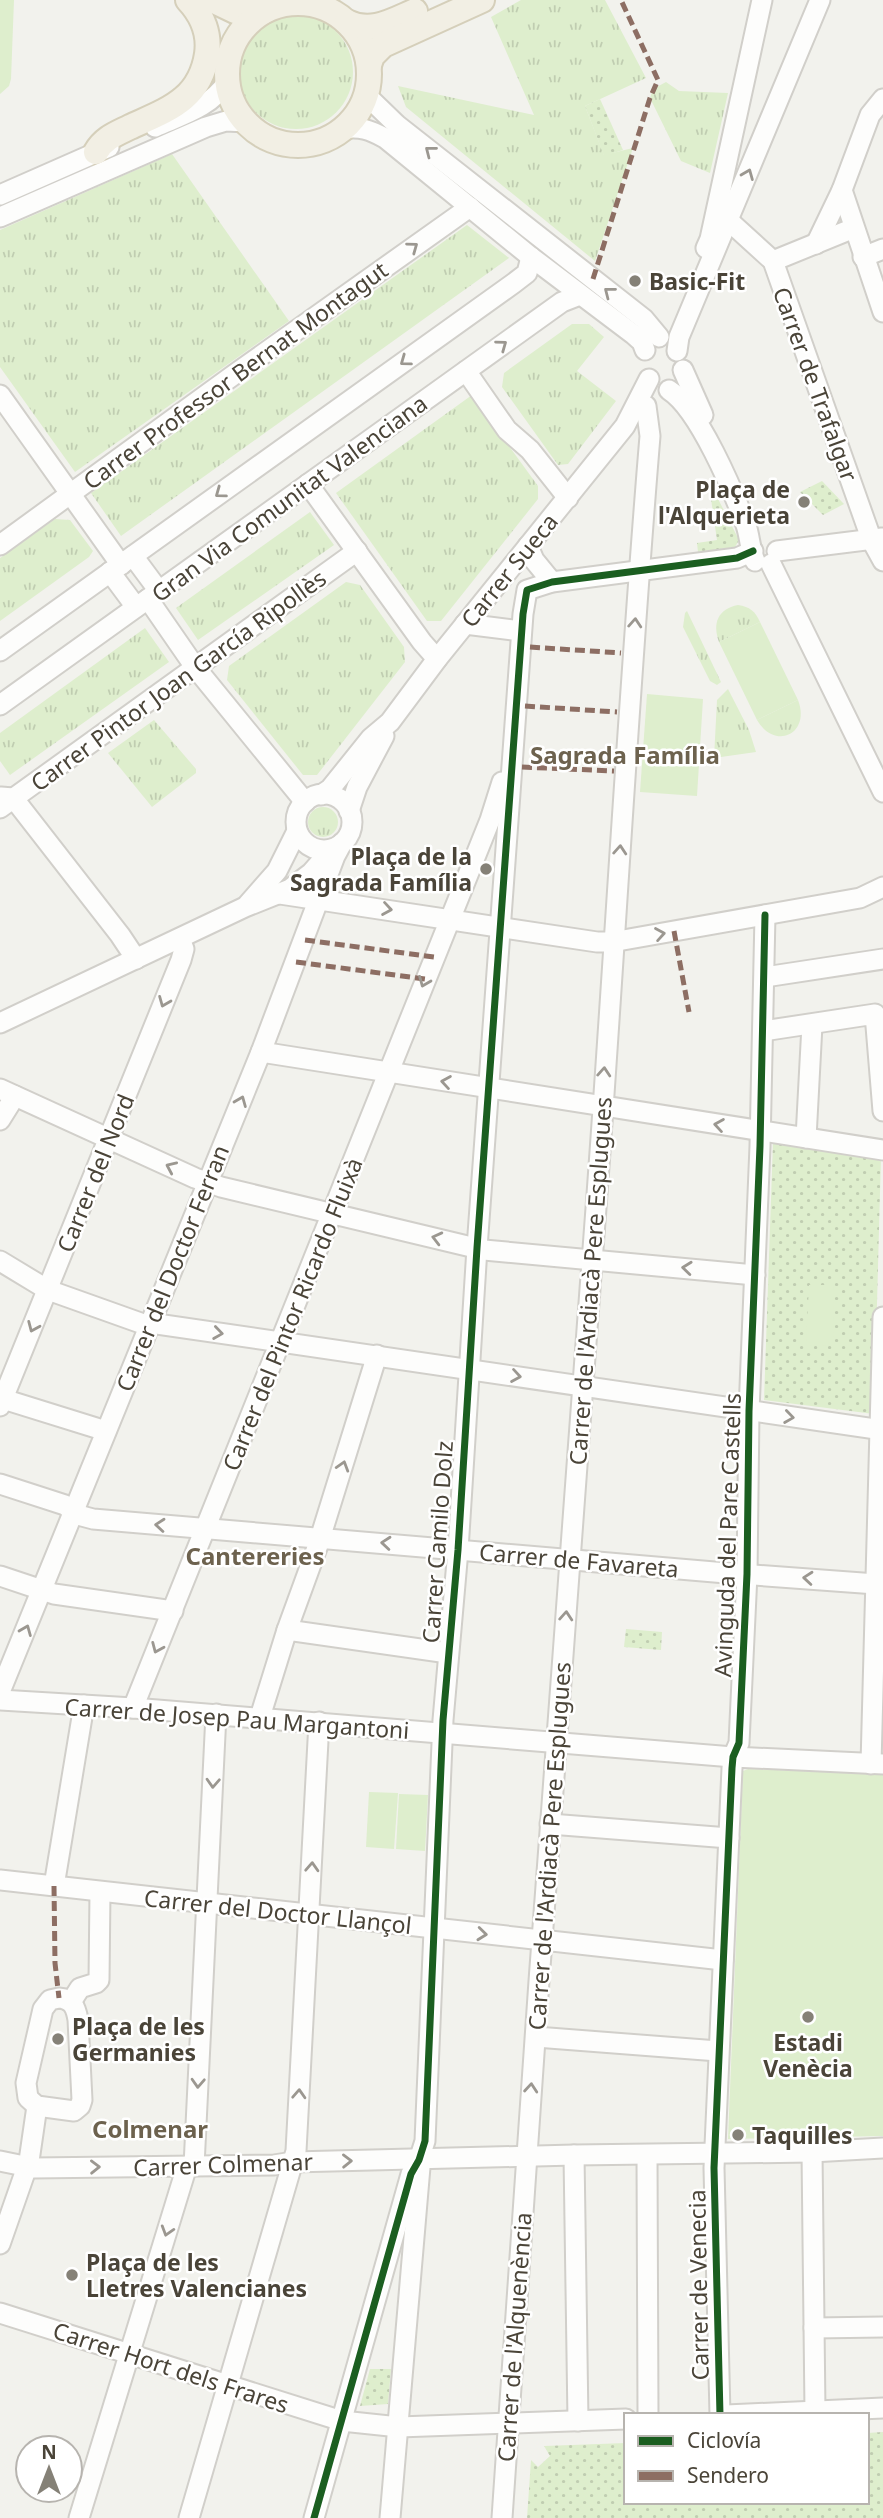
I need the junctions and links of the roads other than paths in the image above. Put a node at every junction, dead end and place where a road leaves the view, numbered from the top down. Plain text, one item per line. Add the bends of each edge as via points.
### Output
1 (188, 0) edge
2 (200, 0) edge
3 (212, 0) edge
4 (415, 0) edge
5 (440, 0) edge
6 (482, 0) edge
7 (762, 0) edge
8 (820, 0) edge
9 (310, 2) edge
10 (264, 11) junction
11 (398, 19) junction
12 (347, 22) junction
13 (229, 56) junction
14 (369, 65) junction
15 (227, 82) junction
16 (366, 95) junction
17 (883, 99) edge
18 (876, 118) edge
19 (246, 122) junction
20 (343, 129) junction
21 (96, 152) junction
22 (842, 190) junction
23 (0, 195) edge
24 (470, 207) junction
25 (0, 217) edge
26 (729, 221) junction
27 (854, 228) junction
28 (816, 244) junction
29 (883, 249) edge
30 (531, 257) junction
31 (863, 257) junction
32 (773, 261) junction
33 (580, 295) junction
34 (883, 312) edge
35 (666, 349) junction
36 (466, 371) junction
37 (660, 387) junction
38 (0, 396) edge
39 (646, 406) junction
40 (629, 420) junction
41 (308, 484) junction
42 (71, 494) junction
43 (568, 498) junction
44 (877, 539) edge
45 (0, 545) edge
46 (528, 545) junction
47 (357, 551) junction
48 (764, 551) junction
49 (883, 561) edge
50 (121, 564) junction
51 (639, 571) junction
52 (552, 582) junction
53 (147, 599) junction
54 (465, 624) junction
55 (521, 631) junction
56 (0, 651) edge
57 (437, 659) junction
58 (195, 667) junction
59 (0, 705) edge
60 (390, 722) junction
61 (512, 753) junction
62 (883, 792) edge
63 (313, 799) junction
64 (4, 801) edge
65 (349, 811) junction
66 (297, 831) junction
67 (337, 846) junction
68 (883, 887) edge
69 (280, 894) junction
70 (320, 899) junction
71 (245, 907) junction
72 (765, 915) junction
73 (449, 919) junction
74 (501, 927) junction
75 (180, 939) junction
76 (612, 942) junction
77 (135, 959) junction
78 (883, 959) edge
79 (765, 977) junction
80 (0, 1023) edge
81 (812, 1025) junction
82 (763, 1031) junction
83 (261, 1052) junction
84 (388, 1073) junction
85 (489, 1089) junction
86 (7, 1092) edge
87 (602, 1106) junction
88 (883, 1111) edge
89 (0, 1120) edge
90 (760, 1131) junction
91 (806, 1138) junction
92 (109, 1139) junction
93 (883, 1150) edge
94 (207, 1183) junction
95 (331, 1214) junction
96 (477, 1248) junction
97 (592, 1258) junction
98 (0, 1261) edge
99 (755, 1275) junction
100 (48, 1290) junction
101 (883, 1317) edge
102 (150, 1325) junction
103 (279, 1341) junction
104 (377, 1355) junction
105 (469, 1369) junction
106 (582, 1386) junction
107 (1, 1401) edge
108 (749, 1411) junction
109 (882, 1430) edge
110 (106, 1431) junction
111 (0, 1485) edge
112 (74, 1512) junction
113 (206, 1529) junction
114 (321, 1537) junction
115 (458, 1550) junction
116 (569, 1560) junction
117 (747, 1574) junction
118 (0, 1576) edge
119 (876, 1584) junction
120 (42, 1591) junction
121 (173, 1611) junction
122 (287, 1630) junction
123 (448, 1653) junction
124 (5, 1667) edge
125 (0, 1692) edge
126 (0, 1700) edge
127 (84, 1705) junction
128 (133, 1707) junction
129 (216, 1714) junction
130 (260, 1717) junction
131 (319, 1722) junction
132 (442, 1734) junction
133 (557, 1741) junction
134 (733, 1757) junction
135 (877, 1764) edge
136 (550, 1824) junction
137 (729, 1838) junction
138 (0, 1880) edge
139 (54, 1886) junction
140 (100, 1892) junction
141 (207, 1902) junction
142 (309, 1913) junction
143 (435, 1929) junction
144 (542, 1941) junction
145 (723, 1961) junction
146 (71, 2002) junction
147 (536, 2037) junction
148 (719, 2050) junction
149 (37, 2106) junction
150 (883, 2148) edge
151 (812, 2152) junction
152 (715, 2154) junction
153 (574, 2155) junction
154 (647, 2155) junction
155 (526, 2156) junction
156 (419, 2160) junction
157 (0, 2161) edge
158 (293, 2161) junction
159 (190, 2166) junction
160 (27, 2167) junction
161 (0, 2244) edge
162 (381, 2279) junction
163 (412, 2284) junction
164 (0, 2313) edge
165 (883, 2327) edge
166 (814, 2328) junction
167 (129, 2354) junction
168 (227, 2387) junction
169 (883, 2408) edge
170 (815, 2411) junction
171 (648, 2413) edge
172 (720, 2413) edge
173 (770, 2413) edge
174 (624, 2419) edge
175 (342, 2421) junction
176 (578, 2421) junction
177 (508, 2424) junction
178 (399, 2427) junction
179 (79, 2518) edge
180 (189, 2518) edge
181 (314, 2518) edge
182 (390, 2518) edge
183 (502, 2518) edge

1 - 21 main road via 207,36 206,59 196,84 177,105 107,138
2 - 13 main road via 219,22
3 - 10 main road via 235,11
4 - 11 street
5 - 11 main road
6 - 14 main road via 383,44
7 - 35 street via 710,239
26 -> 8 street
9 - 10 main road
9 - 12 main road
10 - 13 main road via 239,34
11 - 12 main road via 366,28
12 - 14 main road
13 - 15 main road
14 - 16 main road
15 - 19 main road via 233,103
15 - 21 street via 209,102
16 - 20 main road
35 -> 16 street via 644,319 397,125
17 - 18 street
18 - 22 street
19 - 20 main road via 262,136 282,144 325,140
19 - 25 street via 206,127
20 - 24 street via 368,129 385,138
21 - 23 street
22 - 27 street
22 - 28 street
24 - 30 street
42 -> 24 street, Carrer Professor Bernat Montagut
26 - 32 street, Carrer de Trafalgar
26 - 35 street via 679,337
27 - 28 street
27 - 31 street
28 - 32 street
29 - 31 street
30 - 33 street
30 -> 50 street, Gran Via Comunitat Valenciana via 527,273 514,283
31 - 34 street
32 - 44 street, Carrer de Trafalgar
33 - 35 street via 633,334
36 -> 33 street, Gran Via Comunitat Valenciana via 562,302
35 - 37 street via 644,365
35 - 37 street via 681,384 678,388
35 - 48 street via 746,505
36 - 41 street, Gran Via Comunitat Valenciana
36 - 43 street via 506,430 530,450
37 - 39 street, Carrer Sueca
37 - 40 street, Carrer Sueca
37 - 48 street via 684,403
38 - 42 street
39 - 40 street, Carrer Sueca
39 - 51 street, Carrer de l'Ardiacà Pere Esplugues via 650,436
40 - 43 street, Carrer Sueca
41 - 47 street
41 - 53 street, Gran Via Comunitat Valenciana
42 - 45 street, Carrer Professor Bernat Montagut
42 - 50 street
43 - 46 street, Carrer Sueca
44 - 48 street
44 - 49 street, Carrer de Trafalgar
46 - 52 street
46 - 54 street, Carrer Sueca
47 - 57 street
47 - 58 street, Carrer Pintor Joan García Ripollès
48 - 51 street
48 - 62 street
50 - 53 street
50 - 53 street
50 - 56 street, Gran Via Comunitat Valenciana
51 - 52 street
76 -> 51 street, Carrer de l'Ardiacà Pere Esplugues
52 - 55 street via 527,590
53 - 58 street
53 - 59 street, Gran Via Comunitat Valenciana
54 - 55 street
54 - 57 street, Carrer Sueca
55 - 61 street
57 - 60 street, Carrer Sueca
58 - 63 street
58 - 64 street, Carrer Pintor Joan García Ripollès
60 - 63 street, Carrer Sueca via 330,789
60 - 65 street, Carrer Sueca
61 - 73 street
61 - 74 street
63 - 65 street via 338,798
63 - 66 street via 297,815
64 - 77 street via 120,935
65 - 67 street via 351,829
66 - 67 street via 315,849
66 - 71 street via 277,872
67 - 69 street via 300,883
67 - 70 street, Carrer del Doctor Ferran
68 - 72 street via 860,898
69 - 70 street
69 - 71 street
70 -> 73 street
70 - 83 street, Carrer del Doctor Ferran
71 - 75 street
76 -> 72 street
72 - 79 street, Avinguda del Pare Castells
73 - 74 street
73 -> 84 street, Carrer del Pintor Ricardo Fluixà
74 - 76 street
74 - 85 street, Carrer Camilo Dolz
75 - 77 street
75 -> 92 street, Carrer del Nord via 184,953
87 -> 76 street, Carrer de l'Ardiacà Pere Esplugues
77 - 80 street
78 - 79 street
79 - 82 street, Avinguda del Pare Castells
81 - 82 street
81 - 88 street via 875,1014
81 - 91 street
82 - 90 street, Avinguda del Pare Castells
83 - 84 street
94 -> 83 street, Carrer del Doctor Ferran
85 -> 84 street
84 - 95 street, Carrer del Pintor Ricardo Fluixà
85 - 87 street
85 - 96 street, Carrer Camilo Dolz
86 - 89 street
86 - 92 street
90 -> 87 street
87 - 97 street, Carrer de l'Ardiacà Pere Esplugues
90 - 91 street
90 - 99 street, Avinguda del Pare Castells
91 - 93 street
94 -> 92 street
92 - 100 street, Carrer del Nord
94 - 95 street
94 - 102 street, Carrer del Doctor Ferran
96 -> 95 street
95 - 103 street, Carrer del Pintor Ricardo Fluixà
96 - 97 street
96 - 105 street, Carrer Camilo Dolz
99 -> 97 street
97 - 106 street, Carrer de l'Ardiacà Pere Esplugues
98 - 100 street
99 - 108 street, Avinguda del Pare Castells
100 - 102 street
100 -> 107 street, Carrer del Nord
101 - 109 street
102 -> 103 street
102 - 110 street, Carrer del Doctor Ferran
103 - 104 street
103 - 113 street, Carrer del Pintor Ricardo Fluixà
104 - 105 street
114 -> 104 street
105 -> 106 street
105 - 115 street, Carrer Camilo Dolz
106 - 108 street
106 - 116 street, Carrer de l'Ardiacà Pere Esplugues
107 - 110 street
108 -> 109 street
108 - 117 street, Avinguda del Pare Castells
109 - 119 street
110 - 112 street, Carrer del Doctor Ferran
111 - 112 street, Carrer de Favareta
113 -> 112 street, Carrer de Favareta via 93,1519
112 - 120 street, Carrer del Doctor Ferran
113 - 114 street, Carrer de Favareta
113 - 121 street, Carrer del Pintor Ricardo Fluixà
115 -> 114 street, Carrer de Favareta
114 - 122 street
115 - 116 street, Carrer de Favareta
115 - 123 street, Carrer Camilo Dolz
116 - 117 street, Carrer de Favareta
133 -> 116 street, Carrer de l'Ardiacà Pere Esplugues
119 -> 117 street, Carrer de Favareta
117 - 134 street, Avinguda del Pare Castells via 739,1743
118 - 120 street
119 - 135 street
120 - 121 street
124 -> 120 street, Carrer del Doctor Ferran
121 -> 128 street, Carrer del Pintor Ricardo Fluixà
122 - 123 street
122 - 130 street
123 - 132 street, Carrer Camilo Dolz
124 - 125 street, Carrer del Doctor Ferran
126 - 127 street, Carrer de Josep Pau Margantoni
127 - 128 street, Carrer de Josep Pau Margantoni
127 - 139 street
128 - 129 street, Carrer de Josep Pau Margantoni
129 - 130 street, Carrer de Josep Pau Margantoni
129 -> 141 street
130 - 131 street, Carrer de Josep Pau Margantoni
131 - 132 street, Carrer de Josep Pau Margantoni
142 -> 131 street
132 - 133 street, Carrer de Josep Pau Margantoni
132 - 143 street, Carrer Camilo Dolz
133 - 134 street, Carrer de Josep Pau Margantoni
133 - 136 street, Carrer de l'Ardiacà Pere Esplugues
134 - 135 street, Carrer de Josep Pau Margantoni
134 - 137 street, Avinguda del Pare Castells
136 - 137 street
136 - 144 street, Carrer de l'Ardiacà Pere Esplugues
137 - 145 street, Avinguda del Pare Castells
138 - 139 street, Carrer del Doctor Llançol
139 - 140 street, Carrer del Doctor Llançol
140 - 141 street, Carrer del Doctor Llançol
140 - 146 street via 99,1980 80,1987
141 - 142 street, Carrer del Doctor Llançol
141 -> 159 street
142 - 143 street, Carrer del Doctor Llançol
158 -> 142 street
143 -> 144 street, Carrer del Doctor Llançol
143 - 156 street, Carrer Camilo Dolz via 425,2141
144 - 145 street, Carrer del Doctor Llançol
144 - 147 street, Carrer de l'Ardiacà Pere Esplugues
145 - 148 street, Avinguda del Pare Castells
146 - 149 street via 50,2000 40,2017 26,2084 28,2098
146 - 149 street via 78,2020 82,2103 69,2111
147 - 148 street
155 -> 147 street, Carrer de l'Ardiacà Pere Esplugues
148 - 152 street, Avinguda del Pare Castells
149 - 160 street
150 - 151 street, Carrer Colmenar
151 - 152 street, Carrer Colmenar
151 - 166 street
152 - 154 street, Carrer Colmenar
152 - 172 street, Carrer de Venecia
153 - 154 street, Carrer Colmenar
153 - 155 street, Carrer Colmenar
153 - 176 street
154 - 171 street
155 - 156 street, Carrer Colmenar
155 - 177 street, Carrer de l'Alquenència
158 -> 156 street, Carrer Colmenar
156 - 162 street
156 - 163 street via 422,2174
157 - 160 street, Carrer Colmenar
158 - 159 street, Carrer Colmenar
158 - 168 street
160 -> 159 street, Carrer Colmenar
159 -> 167 street
160 - 161 street
162 - 163 street via 400,2276
162 - 175 street
163 - 178 street
164 - 167 street, Carrer Hort dels Frares
165 - 166 street
166 - 170 street
167 - 168 street, Carrer Hort dels Frares
167 - 179 street
168 - 175 street, Carrer Hort dels Frares
168 - 180 street
169 - 170 street
170 - 173 street
174 - 176 street, Carrer Hort dels Frares
175 - 178 street, Carrer Hort dels Frares
175 - 181 street
176 - 177 street, Carrer Hort dels Frares
177 - 178 street, Carrer Hort dels Frares
177 - 183 street, Carrer de l'Alquenència
178 - 182 street

